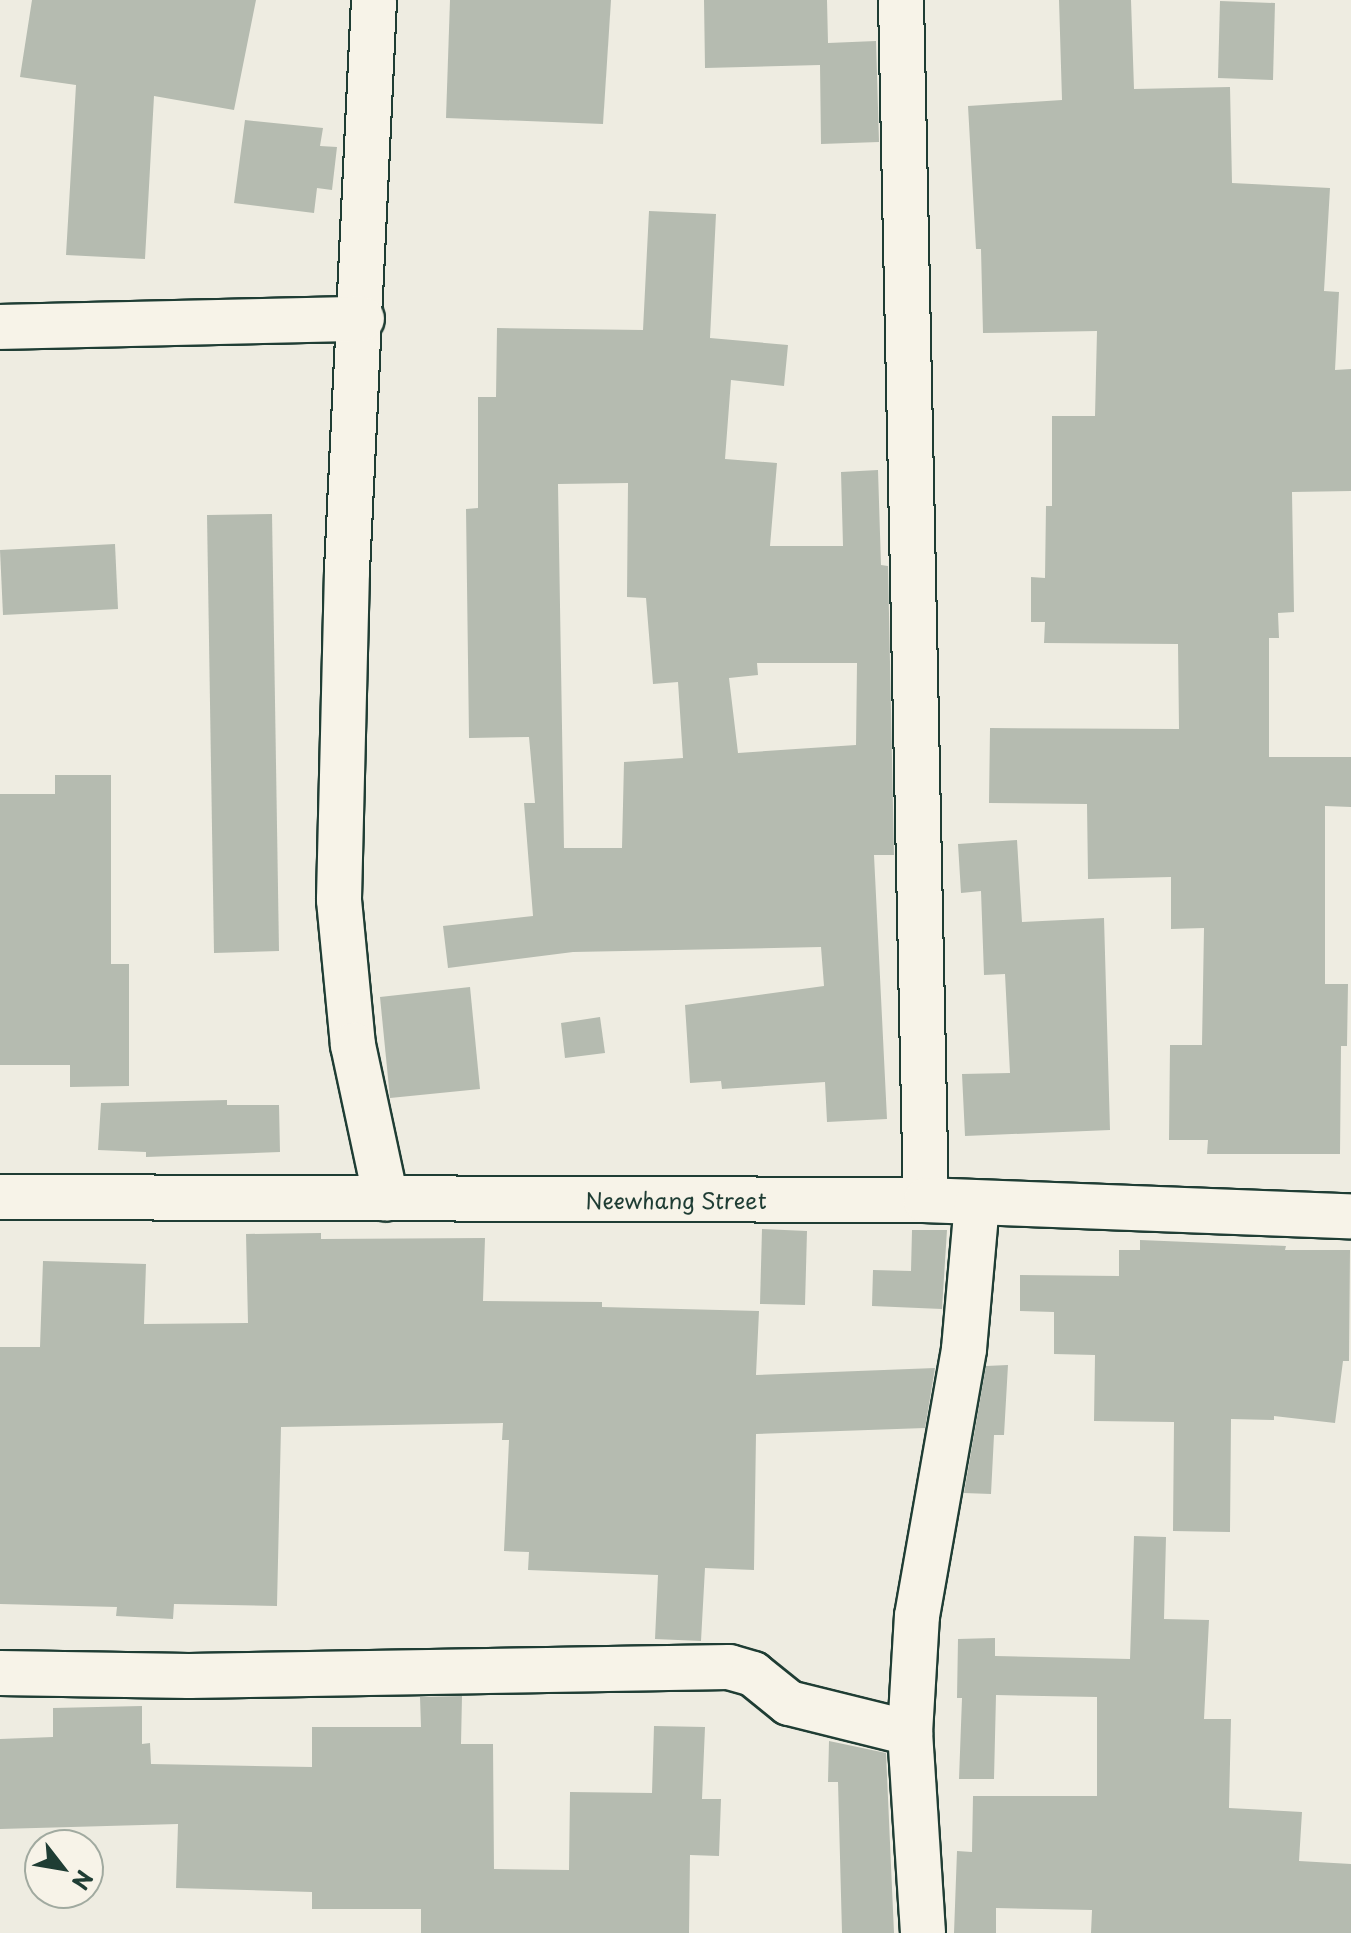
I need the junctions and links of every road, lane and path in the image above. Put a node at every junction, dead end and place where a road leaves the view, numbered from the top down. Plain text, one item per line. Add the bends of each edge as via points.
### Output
1 (374, 0) edge
2 (901, 0) edge
3 (362, 319) junction
4 (0, 327) edge
5 (0, 1197) edge
6 (386, 1199) junction
7 (926, 1200) junction
8 (977, 1204) junction
9 (1351, 1216) edge
10 (0, 1673) edge
11 (910, 1733) junction
12 (923, 1933) edge

1 - 3 street
2 - 7 street
3 - 4 street
3 - 6 street via 347,571 339,900 353,1045
5 - 6 street, Neewhang Street
6 - 7 street, Neewhang Street
7 - 8 street, Neewhang Street
8 - 9 street, Neewhang Street
8 - 11 street via 964,1349 917,1616
10 - 11 street via 189,1676 729,1667 753,1674 789,1703
11 - 12 street

